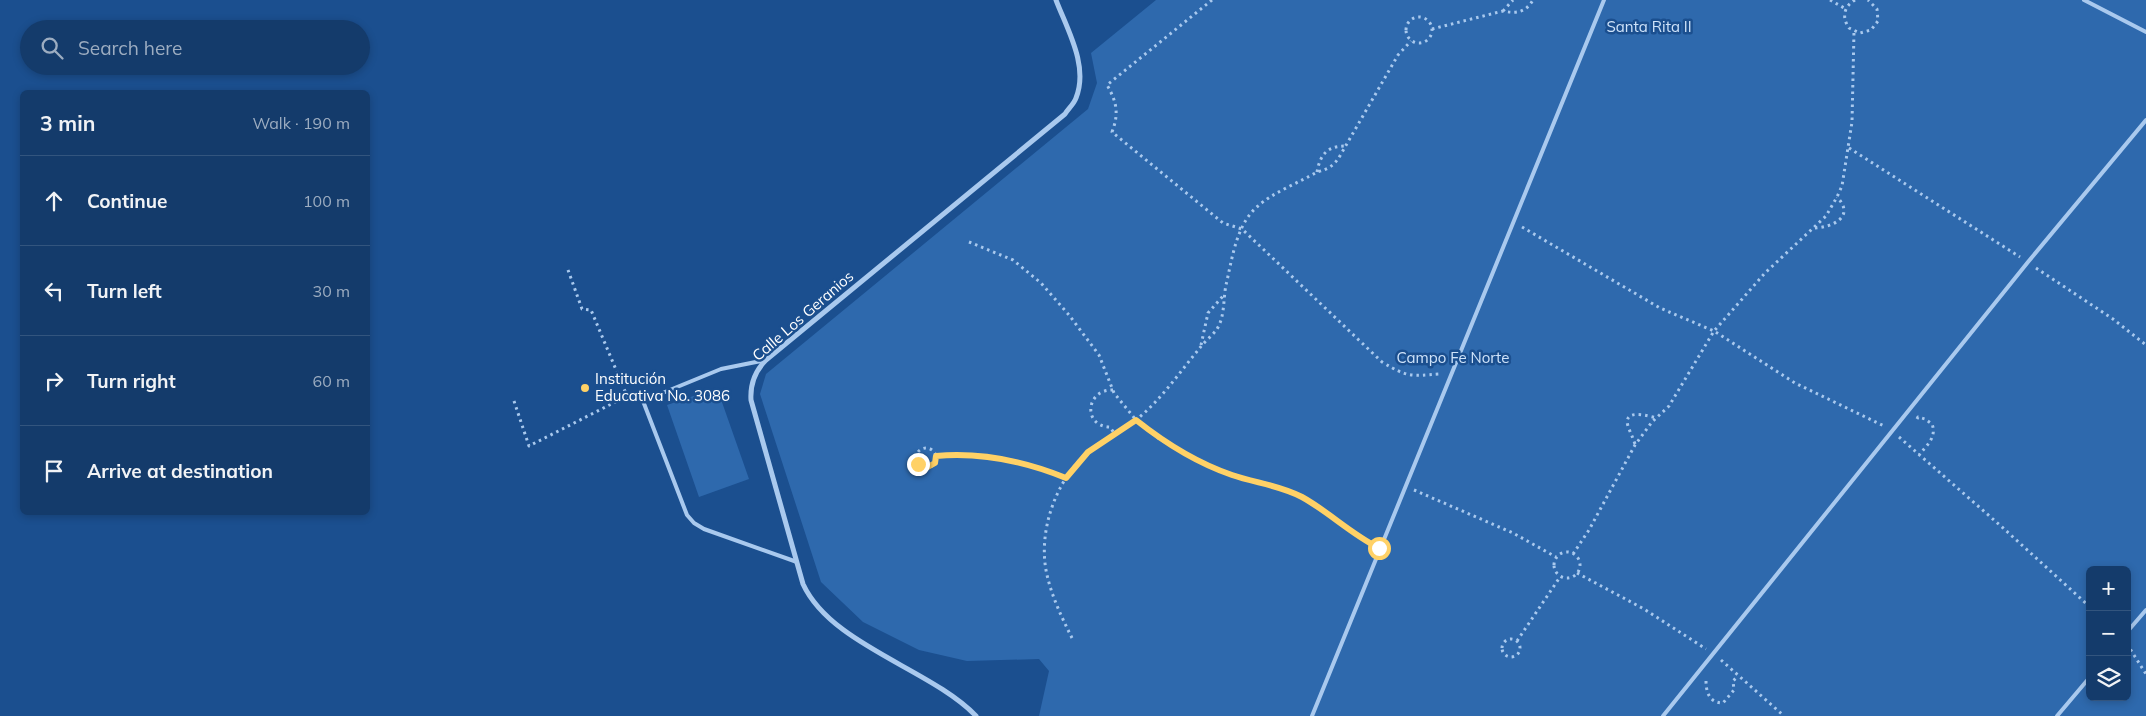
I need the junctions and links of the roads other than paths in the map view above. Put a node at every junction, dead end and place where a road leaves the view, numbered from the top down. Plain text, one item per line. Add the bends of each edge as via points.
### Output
1 (1056, 0) edge
2 (1604, 0) edge
3 (2084, 0) edge
4 (2146, 32) edge
5 (2146, 120) edge
6 (766, 360) junction
7 (797, 562) junction
8 (2146, 610) edge
9 (2131, 627) edge
10 (2086, 682) edge
11 (976, 716) edge
12 (1312, 716) edge
13 (1663, 716) edge
14 (2057, 716) edge

1 - 6 street, Calle Los Geranios via 1079,65 1078,92 1065,114
2 - 12 lane
3 - 4 lane
5 - 13 lane
6 - 7 street, Calle Los Geranios via 753,378 751,400
6 - 7 lane via 721,368 643,400 694,523
7 - 11 street, Calle Los Geranios via 806,591 818,608 862,642 953,696
8 - 9 lane
10 - 14 lane

